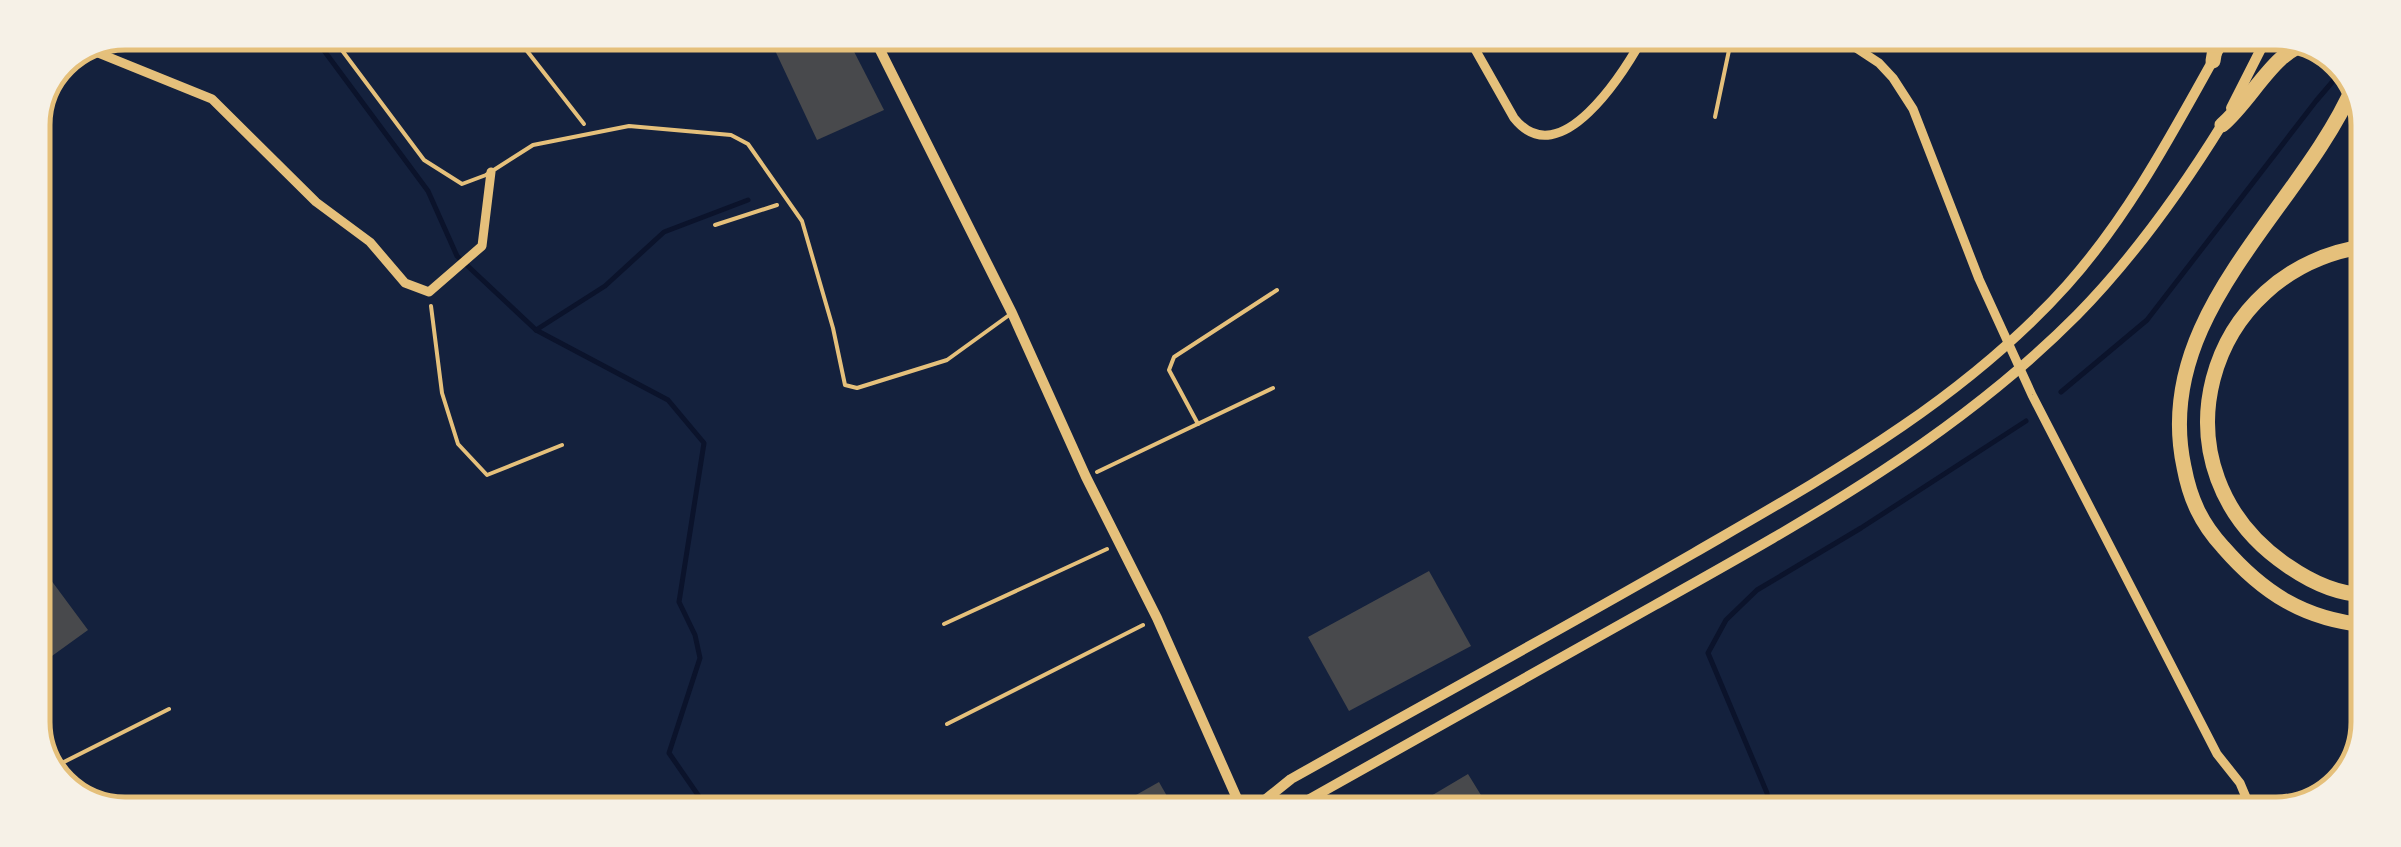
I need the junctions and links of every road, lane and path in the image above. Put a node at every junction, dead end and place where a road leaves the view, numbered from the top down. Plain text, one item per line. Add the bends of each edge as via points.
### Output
1 (342, 50) edge
2 (526, 50) edge
3 (880, 50) edge
4 (1475, 50) edge
5 (1635, 50) edge
6 (1729, 50) edge
7 (1859, 50) edge
8 (2215, 50) edge
9 (2219, 50) edge
10 (2260, 50) edge
11 (2289, 51) edge
12 (101, 54) edge
13 (2213, 61) junction
14 (2346, 98) edge
15 (1716, 117) dead end
16 (2222, 125) junction
17 (592, 133) junction
18 (490, 172) junction
19 (787, 202) junction
20 (715, 224) dead end
21 (2351, 248) edge
22 (1277, 290) dead end
23 (428, 292) junction
24 (1012, 313) junction
25 (2009, 342) junction
26 (2021, 367) junction
27 (1273, 388) dead end
28 (1198, 424) junction
29 (562, 445) dead end
30 (1086, 477) junction
31 (1120, 543) junction
32 (2351, 592) edge
33 (1156, 618) junction
34 (2351, 622) edge
35 (944, 624) dead end
36 (170, 709) dead end
37 (947, 724) dead end
38 (62, 763) edge
39 (1240, 797) edge
40 (1267, 797) edge
41 (1312, 797) edge
42 (2246, 797) edge

1 - 18 lane via 424,160 462,184
2 - 17 path
3 - 24 street
4 - 5 street via 1523,130 1539,135 1580,121
6 - 15 lane
7 - 25 street via 1893,78 1913,109
8 - 13 highway
9 - 13 street
10 - 16 street
11 - 16 highway
12 - 23 street via 212,99 316,202 370,242 405,283
13 - 25 street via 2123,213 2069,282
14 - 34 highway via 2306,170 2211,308 2190,358 2177,417 2194,507 2210,532 2243,570 2291,606
16 - 26 street via 2132,253
17 - 18 lane via 532,145
17 - 19 lane via 629,126 731,134 748,144
18 - 23 street via 482,246
19 - 20 path
19 - 24 lane via 802,221 845,385 858,388 947,360
21 - 32 highway via 2302,264 2258,298 2223,348 2208,414 2220,489 2253,540 2301,575
22 - 28 path via 1174,358 1169,370
23 - 29 path via 442,392 458,444 487,475
24 - 30 street
25 - 26 street
25 - 40 street via 1952,392 1832,473
26 - 41 street via 1938,434 1822,511
26 - 42 street
27 - 28 path
28 - 30 path
30 - 31 street
31 - 33 street
31 - 35 path
33 - 37 path
33 - 39 street
36 - 38 lane

